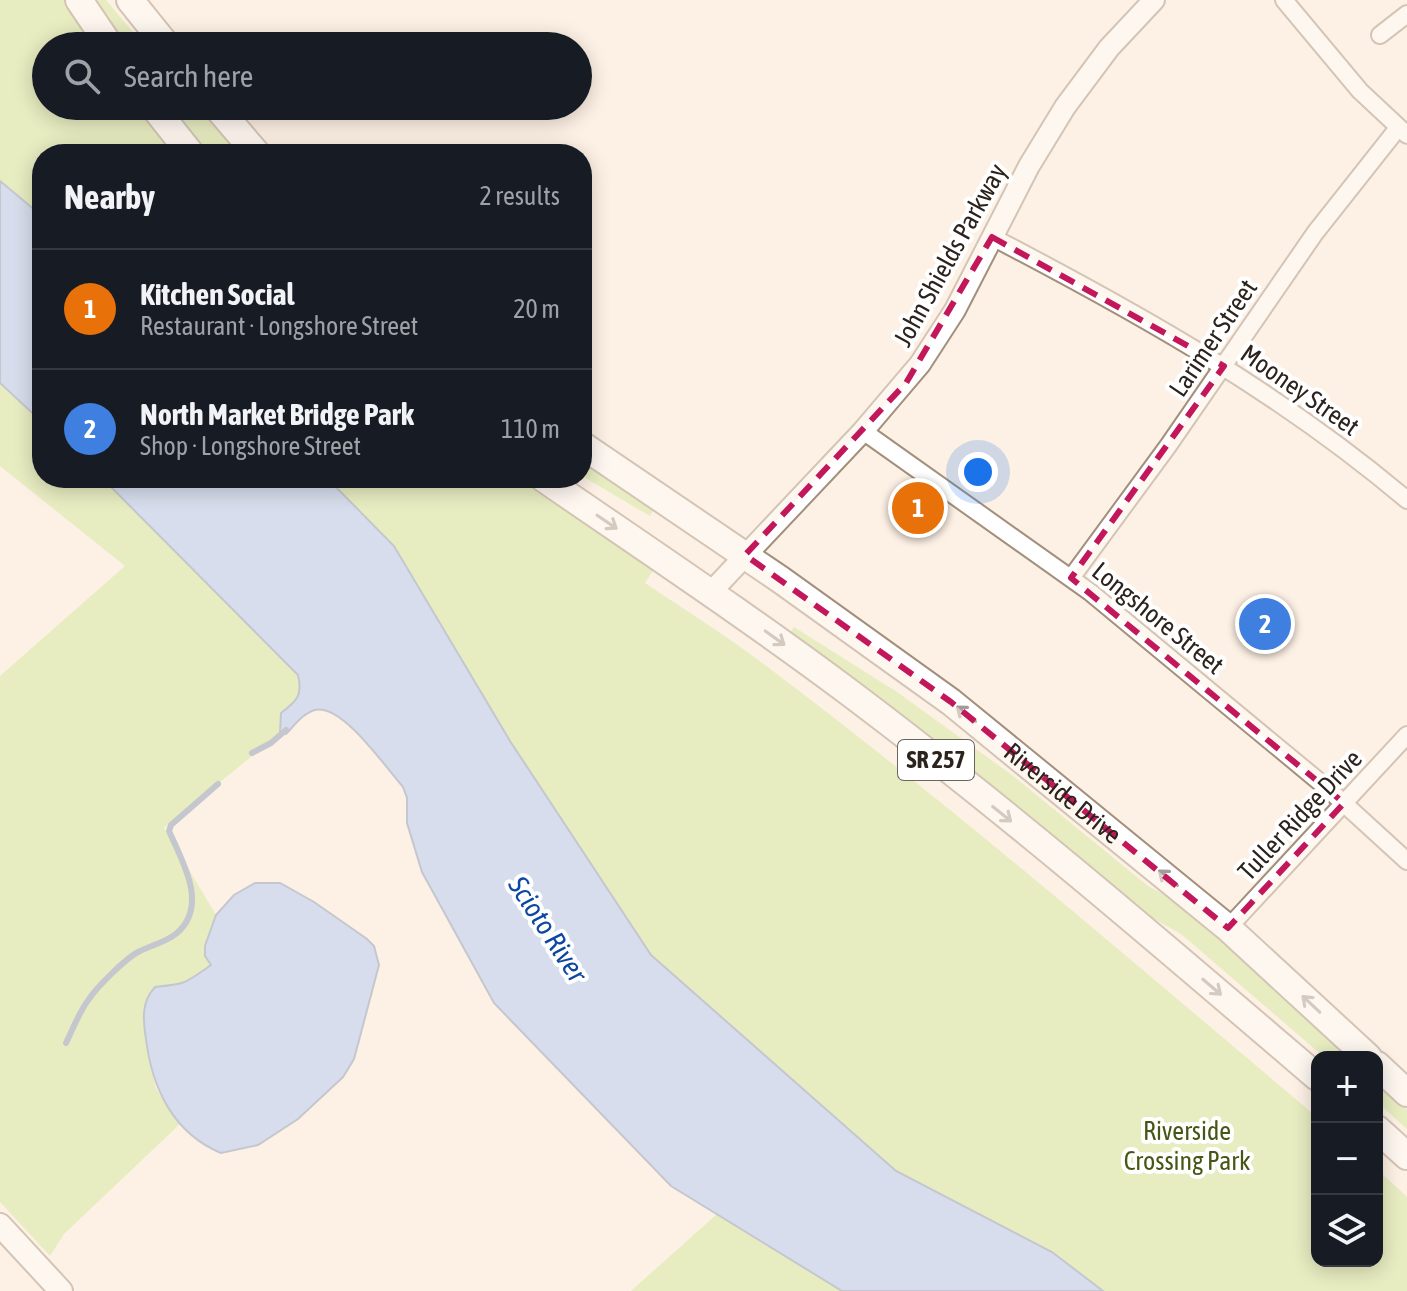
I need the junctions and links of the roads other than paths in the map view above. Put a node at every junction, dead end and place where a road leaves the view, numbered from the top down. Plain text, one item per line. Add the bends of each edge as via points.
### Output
1 (79, 0) edge
2 (130, 0) edge
3 (1154, 0) edge
4 (1284, 0) edge
5 (1407, 14) edge
6 (101, 32) edge
7 (156, 32) edge
8 (1380, 35) dead end
9 (164, 120) edge
10 (228, 120) edge
11 (1402, 132) edge
12 (183, 144) edge
13 (248, 144) edge
14 (992, 237) junction
15 (1224, 366) junction
16 (863, 431) junction
17 (592, 452) edge
18 (558, 488) edge
19 (1407, 500) edge
20 (745, 555) junction
21 (1071, 578) junction
22 (711, 592) junction
23 (1407, 735) edge
24 (1344, 803) junction
25 (1407, 861) edge
26 (1228, 928) junction
27 (1361, 1051) edge
28 (1383, 1071) edge
29 (1311, 1072) edge
30 (1407, 1093) edge
31 (1383, 1134) edge
32 (1407, 1156) edge
33 (0, 1225) edge
34 (61, 1291) edge

1 - 6 main road
2 - 7 main road
3 - 14 street, John Shields Parkway via 1065,107
4 - 11 street
5 - 8 street
9 - 12 main road
10 - 13 main road
11 - 15 street, Larimer Street via 1315,233
14 - 15 street, Mooney Street
14 - 16 street, John Shields Parkway via 932,347
15 - 19 street, Mooney Street via 1333,440
15 - 21 street, Larimer Street
16 - 20 street, John Shields Parkway
16 - 21 street, Longshore Street
17 - 20 main road, Riverside Drive / SR 257
18 -> 22 main road, SR 257
20 - 22 street, John Shields Parkway
26 -> 20 main road, Riverside Drive / SR 257 via 951,702
21 - 24 street, Longshore Street
22 -> 29 main road, SR 257 via 932,757
23 - 24 street, Tuller Ridge Drive
24 - 25 street, Longshore Street
24 - 26 street, Tuller Ridge Drive
27 -> 26 main road, Riverside Drive / SR 257
28 - 30 main road
31 - 32 main road
33 - 34 main road

